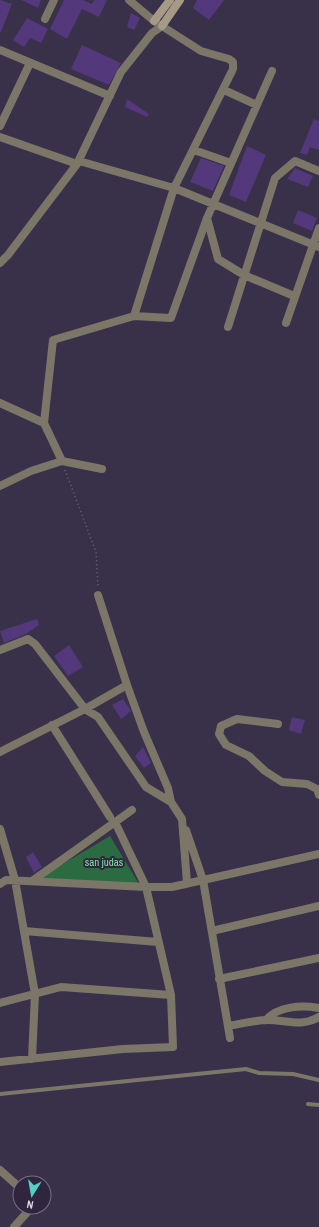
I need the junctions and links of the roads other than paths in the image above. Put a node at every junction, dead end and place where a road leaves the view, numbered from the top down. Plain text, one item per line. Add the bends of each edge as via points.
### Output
1 (54, 0) edge
2 (129, 0) edge
3 (170, 0) edge
4 (180, 0) edge
5 (45, 19) dead end
6 (154, 21) junction
7 (162, 26) junction
8 (152, 33) junction
9 (0, 50) edge
10 (30, 62) junction
11 (272, 71) dead end
12 (224, 90) junction
13 (110, 96) junction
14 (257, 105) junction
15 (0, 126) edge
16 (0, 137) edge
17 (194, 150) junction
18 (78, 162) junction
19 (231, 162) junction
20 (319, 171) edge
21 (174, 188) junction
22 (213, 203) junction
23 (207, 218) junction
24 (260, 222) junction
25 (319, 228) edge
26 (316, 245) edge
27 (0, 262) edge
28 (244, 275) junction
29 (294, 296) junction
30 (134, 316) junction
31 (286, 322) dead end
32 (228, 327) dead end
33 (0, 404) edge
34 (44, 423) junction
35 (62, 461) junction
36 (102, 469) dead end
37 (0, 486) edge
38 (98, 594) road end
39 (0, 650) edge
40 (127, 685) junction
41 (85, 709) junction
42 (278, 724) dead end
43 (52, 725) junction
44 (0, 752) edge
45 (319, 795) edge
46 (171, 802) junction
47 (132, 810) dead end
48 (182, 819) junction
49 (113, 820) junction
50 (0, 829) edge
51 (319, 854) edge
52 (15, 880) junction
53 (203, 880) junction
54 (32, 881) junction
55 (187, 883) junction
56 (0, 884) edge
57 (146, 888) junction
58 (319, 906) edge
59 (24, 931) junction
60 (212, 931) junction
61 (158, 942) junction
62 (319, 958) edge
63 (219, 979) junction
64 (35, 994) junction
65 (171, 995) junction
66 (0, 1004) edge
67 (319, 1008) edge
68 (319, 1017) edge
69 (266, 1020) junction
70 (228, 1026) junction
71 (230, 1038) dead end
72 (32, 1059) junction
73 (0, 1062) edge
74 (319, 1080) edge
75 (0, 1094) edge
76 (308, 1104) dead end
77 (319, 1105) edge
78 (0, 1170) edge
79 (12, 1181) edge
80 (25, 1215) edge
81 (14, 1227) edge

1 - 5 street
2 - 6 street
3 - 6 street
4 - 7 street
6 - 7 street
6 - 8 street
7 - 8 street
7 - 12 street via 202,52 233,62 233,69
8 - 13 street via 121,72
9 - 10 street
10 - 13 street
10 - 15 street
11 - 14 street
12 - 14 street
12 - 17 street
13 - 18 street
14 - 19 street
16 - 18 street
17 - 19 street
17 - 21 street
18 - 21 street
18 - 27 street via 8,255
19 - 22 street
20 - 24 street via 295,161 275,178
21 - 22 street
21 - 30 street
22 - 23 street
22 - 24 street
23 - 28 street via 218,259
23 - 30 street via 171,318
24 - 26 street
24 - 28 street
25 - 26 street
26 - 29 street
28 - 29 street
28 - 32 street
29 - 31 street
30 - 34 street via 53,340
33 - 34 street
34 - 35 street
35 - 36 street
35 - 37 street via 31,471
38 - 40 street
39 - 41 street via 28,639 35,644
40 - 41 street
40 - 46 street via 168,788
41 - 43 street
41 - 46 street via 98,717 146,787
42 - 45 street via 236,720 221,726 219,734 226,745 249,756 282,782 307,784 317,789
43 - 44 street
43 - 49 street
46 - 48 street
47 - 49 street
48 - 53 street
48 - 55 street
49 - 54 street
49 - 57 street
50 - 52 street
51 - 53 street
52 - 54 street
52 - 56 street via 6,880
52 - 59 street
53 - 55 street
53 - 60 street
54 - 57 street
55 - 57 street via 172,887
57 - 61 street
58 - 60 street
59 - 61 street
59 - 64 street
60 - 63 street
61 - 65 street
62 - 63 street
63 - 70 street
64 - 65 street via 61,987
64 - 66 street
64 - 72 street
65 - 72 street via 174,1047 123,1049
67 - 69 street via 283,1009 272,1013
68 - 69 street via 308,1023
69 - 70 street
70 - 71 street
72 - 73 street
74 - 75 lane via 293,1074 259,1073 246,1069
76 - 77 lane
78 - 79 street
80 - 81 street

